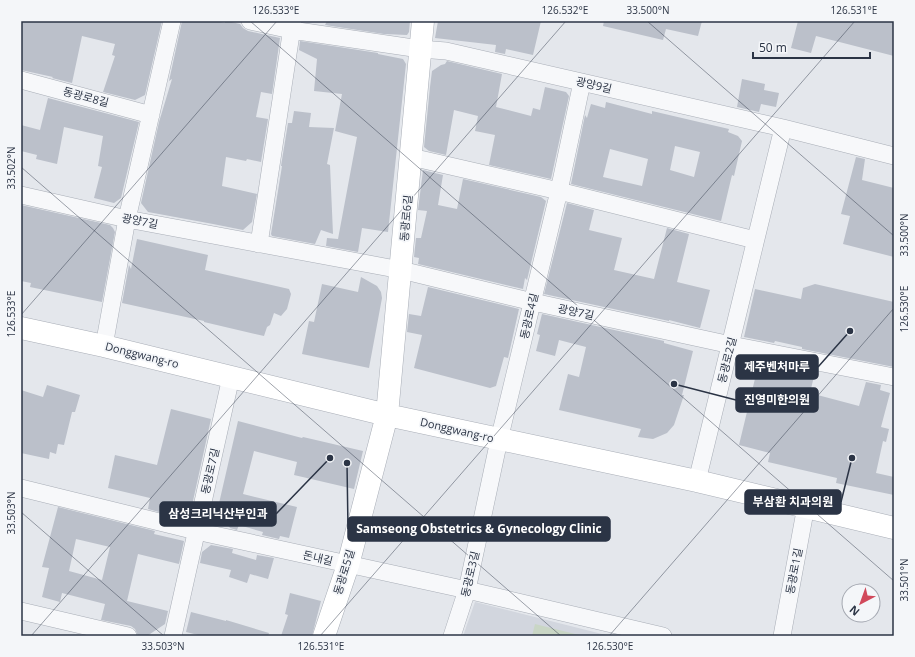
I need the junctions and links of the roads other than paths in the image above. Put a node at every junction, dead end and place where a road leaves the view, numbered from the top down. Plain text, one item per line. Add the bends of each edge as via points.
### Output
1 (172, 21) edge
2 (250, 21) edge
3 (424, 21) edge
4 (292, 26) edge
5 (420, 50) junction
6 (21, 80) edge
7 (582, 82) junction
8 (150, 115) junction
9 (783, 128) junction
10 (894, 156) edge
11 (411, 157) junction
12 (559, 191) junction
13 (21, 195) edge
14 (127, 219) junction
15 (755, 240) junction
16 (259, 244) junction
17 (401, 270) junction
18 (533, 302) junction
19 (21, 328) edge
20 (731, 345) junction
21 (104, 346) junction
22 (231, 377) junction
23 (894, 377) edge
24 (387, 415) junction
25 (499, 440) junction
26 (697, 481) junction
27 (21, 488) edge
28 (806, 506) junction
29 (894, 512) edge
30 (847, 516) junction
31 (894, 528) edge
32 (196, 531) junction
33 (894, 543) edge
34 (348, 564) junction
35 (467, 590) junction
36 (21, 611) edge
37 (128, 636) edge
38 (173, 636) edge
39 (324, 636) edge
40 (452, 636) edge
41 (663, 636) edge
42 (782, 636) edge

1 - 8 street
2 - 4 street, 광양9길
3 - 5 main road, 동광로6길
4 - 5 street, 광양9길
4 - 16 street
5 - 7 street, 광양9길 via 446,51
5 - 11 main road, 동광로6길
6 - 8 street, 동광로8길
7 - 9 street, 광양9길
7 - 12 street, 동광로4길
8 - 14 street
9 - 10 street, 광양9길
9 - 15 street, 동광로2길
11 - 12 street
11 - 17 main road, 동광로6길
12 - 15 street
12 - 18 street, 동광로4길
13 - 14 street, 광양7길
14 - 16 street, 광양7길
14 - 21 street
15 - 20 street, 동광로2길
16 - 17 street, 광양7길
17 - 18 street, 광양7길
17 - 24 main road, 동광로6길
18 - 20 street, 광양7길
18 - 25 street, 동광로4길
19 - 21 main road, Donggwang-ro
20 - 23 street, 광양7길
20 - 26 street, 동광로2길
21 - 22 main road, Donggwang-ro
22 - 24 main road, Donggwang-ro
22 - 32 street, 동광로7길
24 - 25 main road, Donggwang-ro
24 - 34 main road, 동광로5길
25 - 26 main road, Donggwang-ro
25 - 35 street, 동광로3길
26 - 28 main road, Donggwang-ro
27 - 32 street, 돈내길
28 - 30 main road, Donggwang-ro
28 - 42 street, 동광로1길
29 - 30 main road
30 - 31 main road, Donggwang-ro
30 - 33 main road
32 - 34 street, 돈내길
32 - 38 street, 동광로7길
34 - 35 street, 돈내길
34 - 39 main road, 동광로5길
35 - 40 street, 동광로3길
35 - 41 street, 돈내길
36 - 37 street

